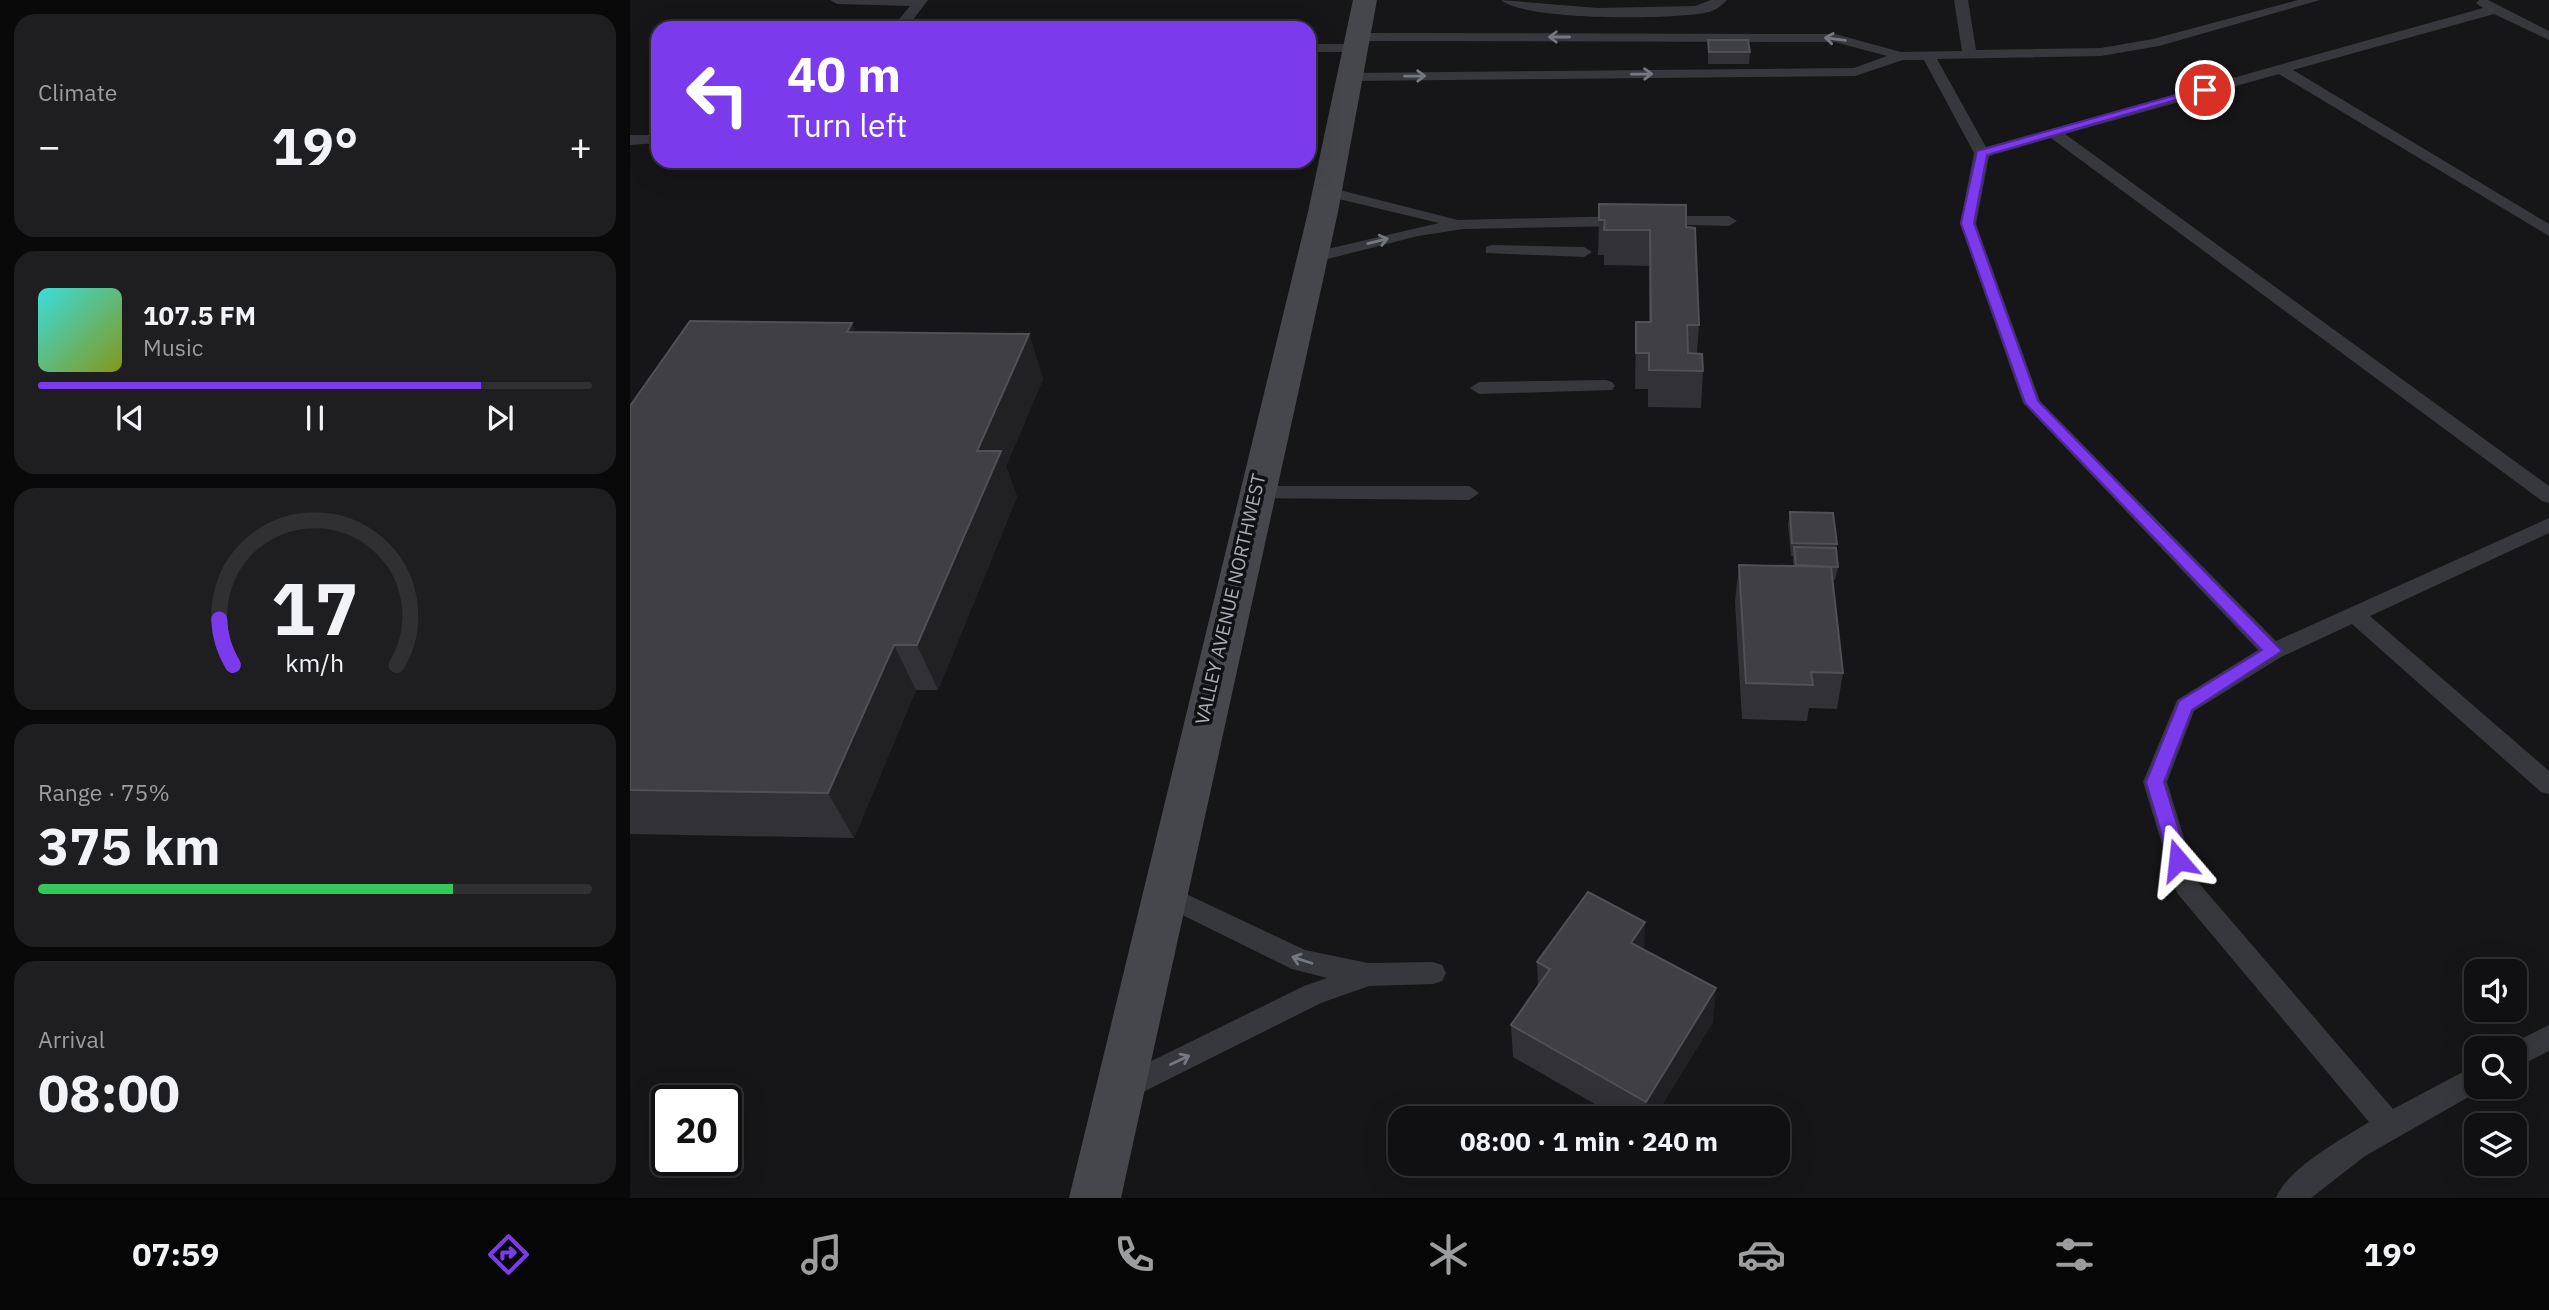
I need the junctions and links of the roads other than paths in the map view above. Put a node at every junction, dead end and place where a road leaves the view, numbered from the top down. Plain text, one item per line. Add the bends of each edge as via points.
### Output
1 (837, 0) edge
2 (1365, 0) edge
3 (1508, 0) edge
4 (1720, 0) edge
5 (1961, 0) edge
6 (2313, 0) edge
7 (2478, 0) edge
8 (920, 1) edge
9 (2495, 9) junction
10 (905, 21) edge
11 (2549, 36) edge
12 (1316, 49) edge
13 (1352, 54) junction
14 (1928, 55) junction
15 (1970, 55) junction
16 (1901, 56) junction
17 (2281, 69) junction
18 (2053, 133) junction
19 (651, 140) edge
20 (633, 143) edge
21 (1982, 153) junction
22 (1328, 192) junction
23 (1728, 221) dead end
24 (1463, 224) junction
25 (2549, 230) edge
26 (1492, 250) dead end
27 (1584, 252) dead end
28 (1311, 258) junction
29 (1606, 386) dead end
30 (1479, 387) dead end
31 (1254, 493) junction
32 (1469, 493) dead end
33 (2549, 496) edge
34 (2549, 525) edge
35 (2353, 613) junction
36 (2273, 651) junction
37 (2549, 785) edge
38 (1163, 894) junction
39 (1433, 973) dead end
40 (1368, 975) junction
41 (2549, 1037) edge
42 (2527, 1049) edge
43 (2464, 1085) edge
44 (1119, 1091) junction
45 (2390, 1126) junction
46 (1095, 1198) edge
47 (2290, 1198) edge

1 - 8 lane
2 - 13 main road, VALLEY AVENUE NORTHWEST
3 - 4 lane via 1551,10 1696,10
5 - 15 lane
6 - 15 lane via 2154,43 2101,52
7 - 9 lane
8 - 10 lane
9 - 11 lane
9 - 17 lane
12 - 13 lane
16 -> 13 lane via 1835,38
13 -> 16 lane via 1855,72
13 - 22 main road, VALLEY AVENUE NORTHWEST
14 - 15 lane
14 - 16 lane
14 - 21 lane
17 - 18 lane
17 - 25 lane
18 - 21 lane
18 - 33 lane
19 - 20 lane
21 - 36 lane via 1968,223 2032,403
22 - 24 lane
22 - 28 main road, VALLEY AVENUE NORTHWEST
23 - 24 lane
28 -> 24 lane
26 - 27 lane
28 - 31 main road, VALLEY AVENUE NORTHWEST
29 - 30 lane
31 - 32 lane
31 - 38 main road, VALLEY AVENUE NORTHWEST
34 - 35 lane
35 - 36 lane
35 - 37 lane
36 - 45 lane via 2185,706 2155,782 2186,886
40 -> 38 lane via 1301,961
38 - 44 main road, VALLEY AVENUE NORTHWEST
39 - 40 lane
44 -> 40 lane via 1313,994
41 - 42 lane
43 - 45 lane
44 - 46 main road, VALLEY AVENUE NORTHWEST
45 - 47 lane via 2314,1175

